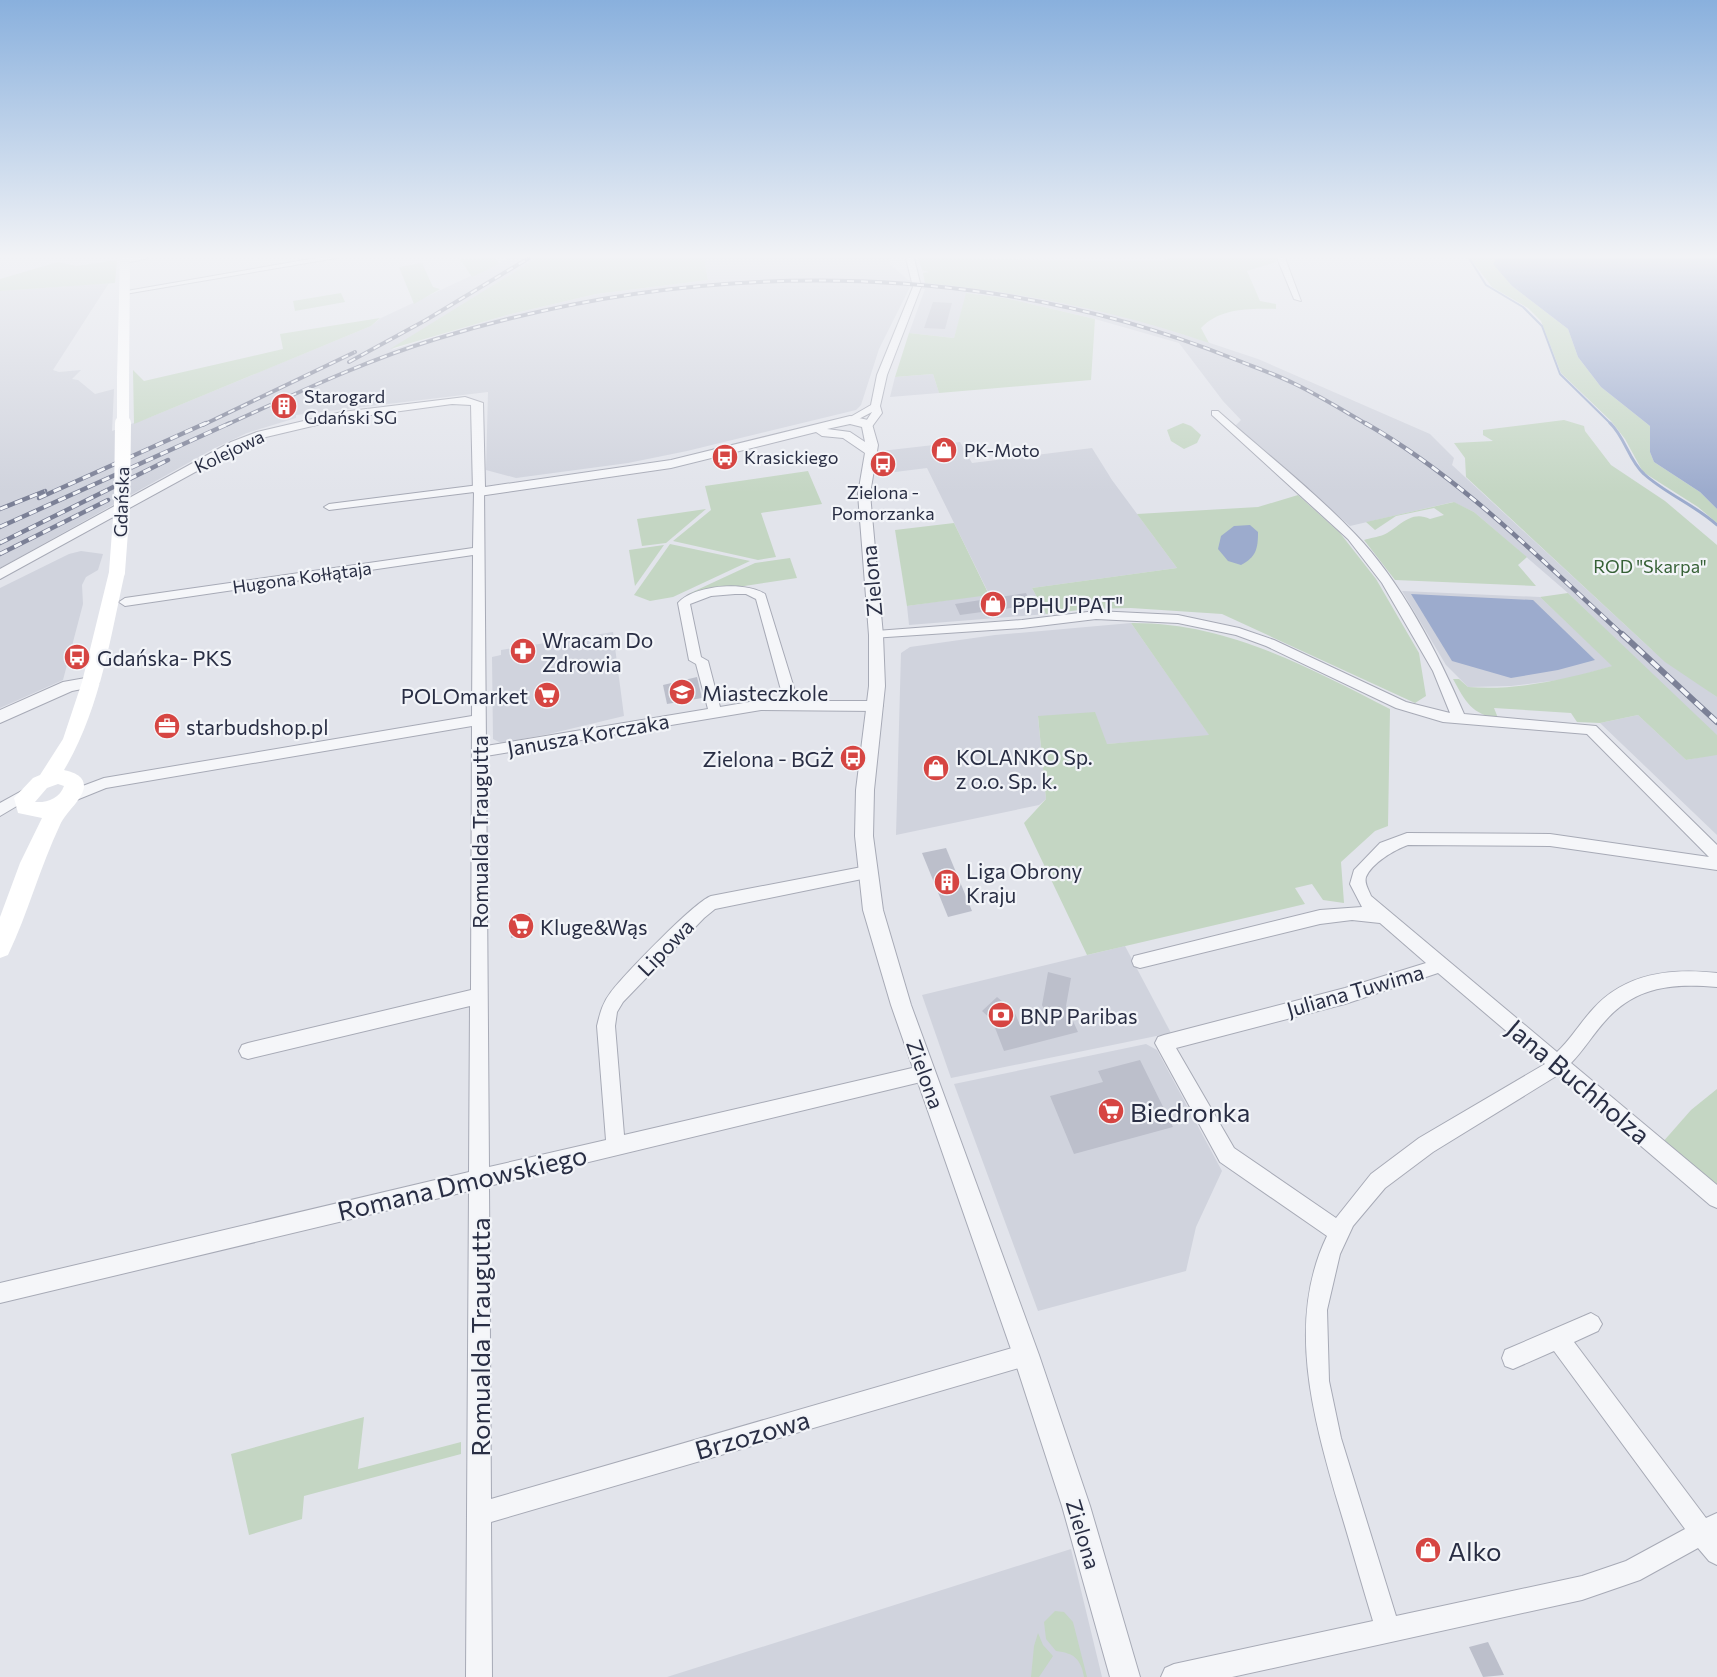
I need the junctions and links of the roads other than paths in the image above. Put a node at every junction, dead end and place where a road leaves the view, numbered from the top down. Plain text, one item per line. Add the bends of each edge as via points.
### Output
1 (124, 336) edge
2 (898, 336) edge
3 (875, 406) junction
4 (479, 408) joint
5 (1215, 413) dead end
6 (845, 427) junction
7 (868, 435) junction
8 (479, 490) junction
9 (329, 507) dead end
10 (479, 551) junction
11 (0, 576) edge
12 (125, 602) dead end
13 (876, 635) junction
14 (90, 682) junction
15 (792, 704) junction
16 (876, 706) junction
17 (715, 712) junction
18 (0, 717) edge
19 (1459, 718) junction
20 (479, 720) junction
21 (479, 752) junction
22 (63, 788) junction
23 (31, 805) junction
24 (0, 812) edge
25 (1717, 855) edge
26 (31, 863) junction
27 (1717, 864) edge
28 (867, 872) junction
29 (1384, 917) junction
30 (0, 948) edge
31 (1140, 962) dead end
32 (1441, 965) junction
33 (1717, 980) edge
34 (480, 996) junction
35 (248, 1051) dead end
36 (1559, 1064) junction
37 (925, 1072) junction
38 (616, 1147) junction
39 (480, 1178) junction
40 (1717, 1198) edge
41 (1338, 1231) junction
42 (0, 1293) edge
43 (1591, 1324) dead end
44 (1558, 1339) junction
45 (1018, 1357) junction
46 (1513, 1358) dead end
47 (479, 1514) junction
48 (1710, 1529) edge
49 (1717, 1553) edge
50 (1388, 1630) junction
51 (479, 1677) edge
52 (1125, 1677) edge
53 (1174, 1677) edge

1 - 14 main road, Gdańska, bridge via 122,505 117,572
2 - 3 street, Zielona
3 - 6 street
3 - 7 street, Zielona via 877,413
4 - 8 street, Romualda Traugutta
4 - 11 street, Kolejowa via 472,401 452,401 324,417 274,429 235,445
5 - 19 street via 1352,537 1387,582 1439,671
6 - 7 street
6 - 7 street via 855,435
6 - 8 street via 805,431 642,470
7 - 13 street, Zielona via 864,494
8 - 9 street
8 - 10 street, Romualda Traugutta
10 - 12 street, Hugona Kołłątaja
10 - 20 street, Romualda Traugutta
13 - 16 street, Zielona
13 - 19 street via 1096,615 1178,618 1270,643 1401,705
14 - 18 street via 69,686
14 - 22 main road, Gdańska via 72,740
15 - 16 street, Janusza Korczaka
15 - 17 street, Janusza Korczaka
15 - 17 street via 761,597 751,590 738,589 695,596 684,603 695,660 702,661
16 - 28 street, Zielona via 864,813
17 - 21 street, Janusza Korczaka
19 - 25 street via 1591,729
20 - 21 street, Romualda Traugutta
20 - 22 street
21 - 34 street, Romualda Traugutta
22 - 23 main road
22 - 23 main road
22 - 26 main road, Gdańska
23 - 24 street
23 - 26 main road, Gdańska
26 - 30 main road, Gdańska
27 - 29 street, Juliana Tuwima via 1550,840 1407,839 1385,847 1359,874 1358,884 1365,900
28 - 37 street, Zielona via 881,944
28 - 38 street, Lipowa via 711,903 617,996 606,1026
29 - 31 street via 1346,913 1320,917
29 - 32 street, Juliana Tuwima
32 - 36 street, Jana Buchholza
32 - 41 street, Juliana Tuwima via 1345,996 1164,1043 1227,1155
33 - 36 street via 1673,978 1631,988 1608,1005
34 - 35 street
34 - 39 street, Romualda Traugutta
36 - 40 street, Jana Buchholza
36 - 41 street via 1409,1156 1365,1194
37 - 38 street, Romana Dmowskiego
37 - 45 street, Zielona
38 - 39 street, Romana Dmowskiego
39 - 42 street, Romana Dmowskiego
39 - 47 street, Romualda Traugutta
41 - 50 street via 1317,1310 1318,1381 1330,1438
43 - 44 street
44 - 46 street
44 - 48 street
45 - 47 street, Brzozowa
45 - 52 street, Zielona via 1076,1506
47 - 51 street, Romualda Traugutta
48 - 49 street
48 - 50 street via 1631,1571 1582,1588
50 - 53 street

